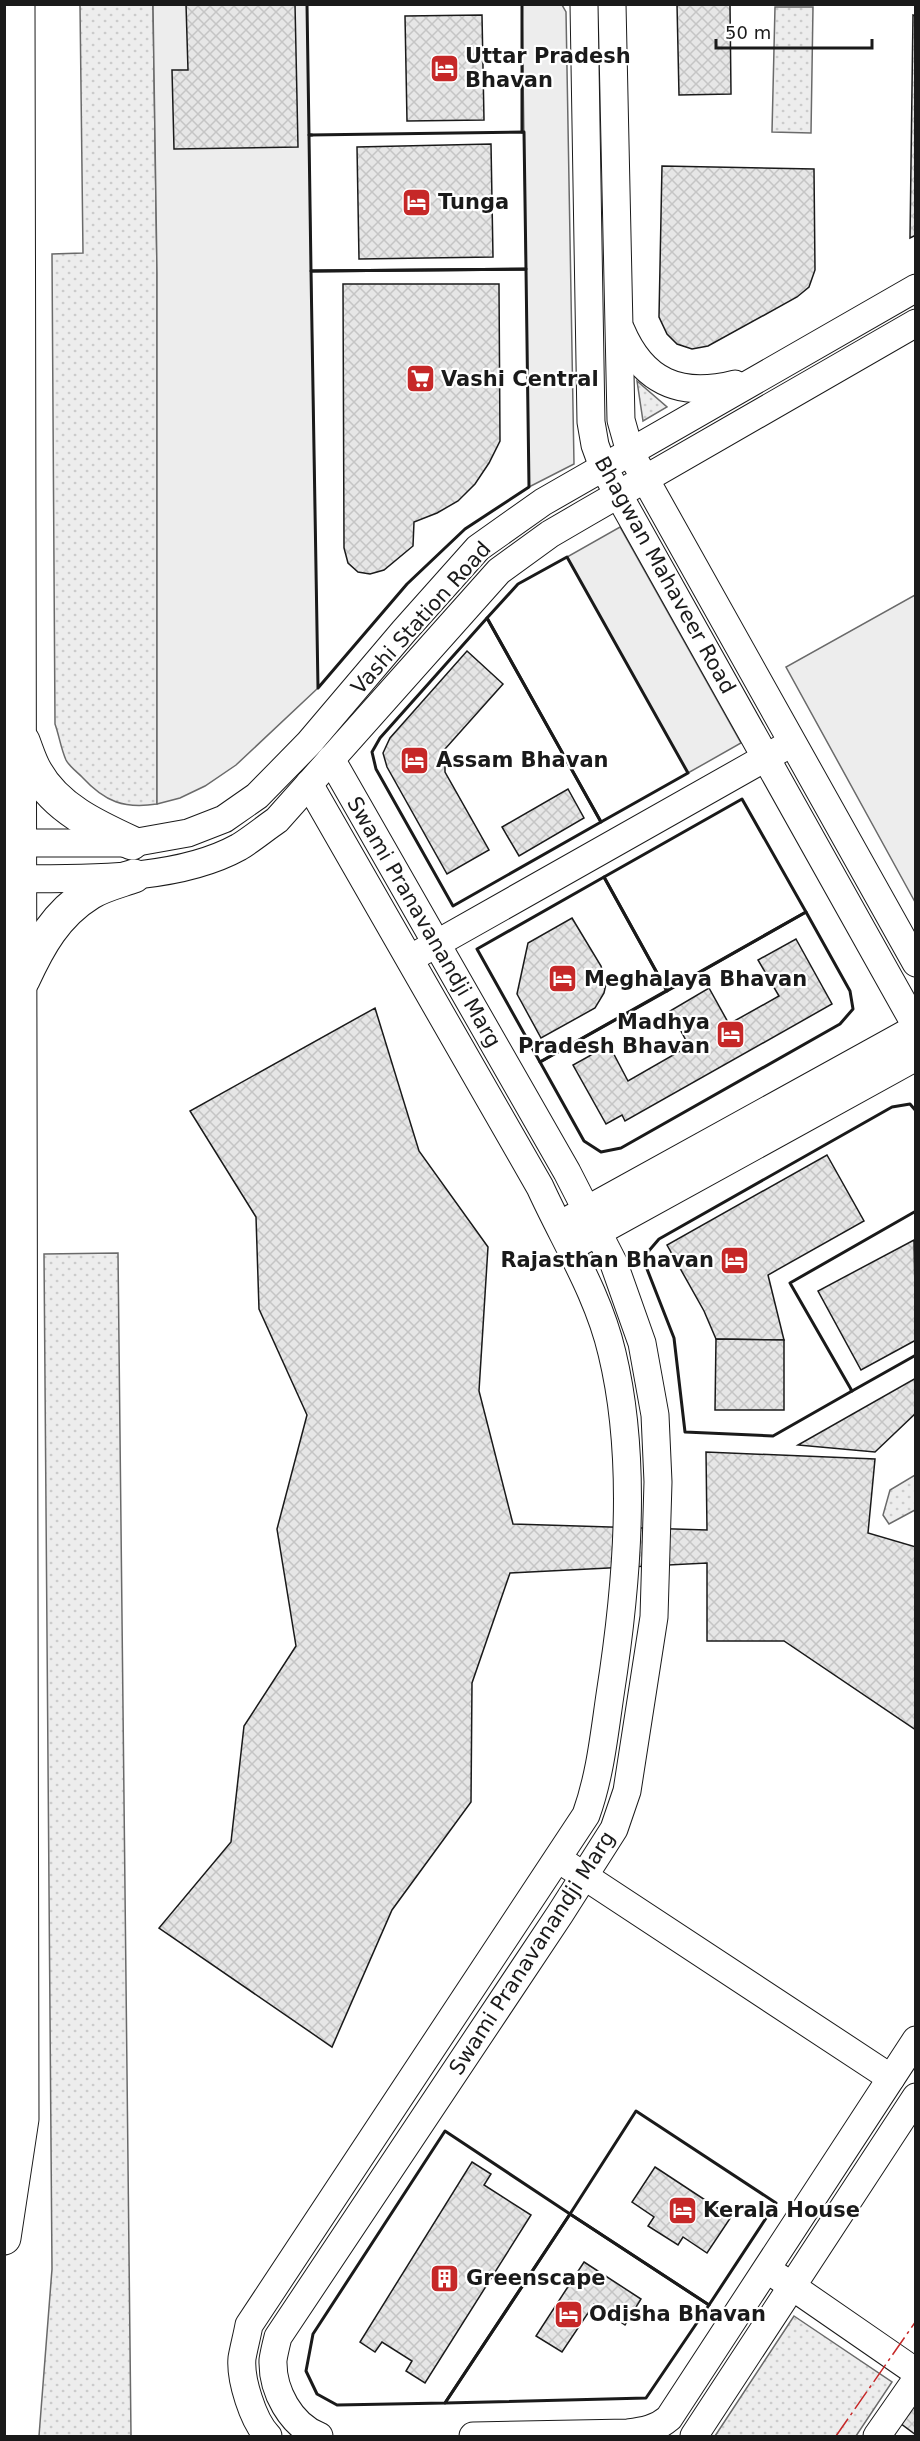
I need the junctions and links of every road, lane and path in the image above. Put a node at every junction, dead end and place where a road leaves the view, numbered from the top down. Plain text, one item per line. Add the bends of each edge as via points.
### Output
1 (584, 4) edge
2 (612, 4) edge
3 (20, 8) edge
4 (915, 288) edge
5 (618, 323) junction
6 (915, 324) edge
7 (756, 380) junction
8 (630, 452) junction
9 (603, 467) junction
10 (645, 479) junction
11 (618, 494) junction
12 (404, 631) junction
13 (428, 651) junction
14 (19, 731) junction
15 (792, 743) junction
16 (765, 758) junction
17 (331, 759) junction
18 (309, 784) junction
19 (12, 842) edge
20 (132, 843) junction
21 (134, 876) junction
22 (12, 878) edge
23 (436, 945) junction
24 (411, 959) junction
25 (915, 963) edge
26 (20, 987) junction
27 (915, 1027) edge
28 (915, 1057) edge
29 (593, 1221) junction
30 (564, 1237) junction
31 (558, 1859) junction
32 (584, 1876) junction
33 (915, 2040) edge
34 (891, 2078) junction
35 (915, 2097) edge
36 (4, 2238) edge
37 (766, 2269) junction
38 (792, 2286) junction
39 (915, 2372) edge
40 (915, 2380) edge
41 (268, 2436) edge
42 (318, 2436) edge
43 (473, 2436) edge
44 (694, 2436) edge
45 (877, 2436) edge

1 - 9 street, Bhagwan Mahaveer Road via 591,422
2 - 5 street, Bhagwan Mahaveer Road
3 - 14 highway
4 - 7 street, Vashi Station Road
5 - 7 street via 641,365 677,387 721,388
5 - 8 street, Bhagwan Mahaveer Road via 621,420
6 - 10 street, Vashi Station Road
7 - 8 street, Vashi Station Road
8 - 9 street, Vashi Station Road
8 - 10 street, Bhagwan Mahaveer Road
9 - 11 street, Bhagwan Mahaveer Road
9 - 12 street, Vashi Station Road via 534,508 478,548
10 - 11 street, Vashi Station Road
10 - 15 street, Bhagwan Mahaveer Road
11 - 13 street, Vashi Station Road via 550,534 499,571
11 - 16 street, Bhagwan Mahaveer Road
12 - 13 street
12 - 20 street, Vashi Station Road via 309,743 257,796 224,819 188,833
13 - 17 street, Vashi Station Road
14 - 19 highway
14 - 20 highway via 36,772 61,804
15 - 16 street
15 - 25 street, Bhagwan Mahaveer Road
16 - 23 street
16 - 27 street, Bhagwan Mahaveer Road
17 - 18 street, Vashi Station Road
17 - 23 street, Swami Pranavanandji Marg
18 - 21 street, Vashi Station Road via 277,820 238,847 196,864
18 - 24 street, Swami Pranavanandji Marg
19 - 20 street, Vashi Station Road
19 - 22 highway
21 - 22 street, Vashi Station Road
21 - 26 highway via 92,892 59,916 37,949
22 - 26 highway
23 - 24 street
23 - 29 street, Swami Pranavanandji Marg
24 - 30 street, Swami Pranavanandji Marg via 540,1187
26 - 36 highway via 22,2119
27 - 29 street
28 - 29 street
29 - 30 street
29 - 32 street, Swami Pranavanandji Marg via 614,1264 642,1343 655,1415 658,1482 654,1617 627,1791 614,1829
30 - 31 street, Swami Pranavanandji Marg via 586,1276 612,1351 624,1418 627,1482 622,1614 597,1783 586,1815
31 - 32 street
31 - 41 street, Swami Pranavanandji Marg via 249,2325 242,2360 247,2395
32 - 34 street
32 - 42 street, Swami Pranavanandji Marg via 278,2337 273,2361 277,2387 289,2414 307,2432
33 - 34 street
34 - 37 street
35 - 38 street
37 - 38 street
37 - 43 street via 660,2426 628,2433
38 - 39 street
38 - 44 street
40 - 45 street

